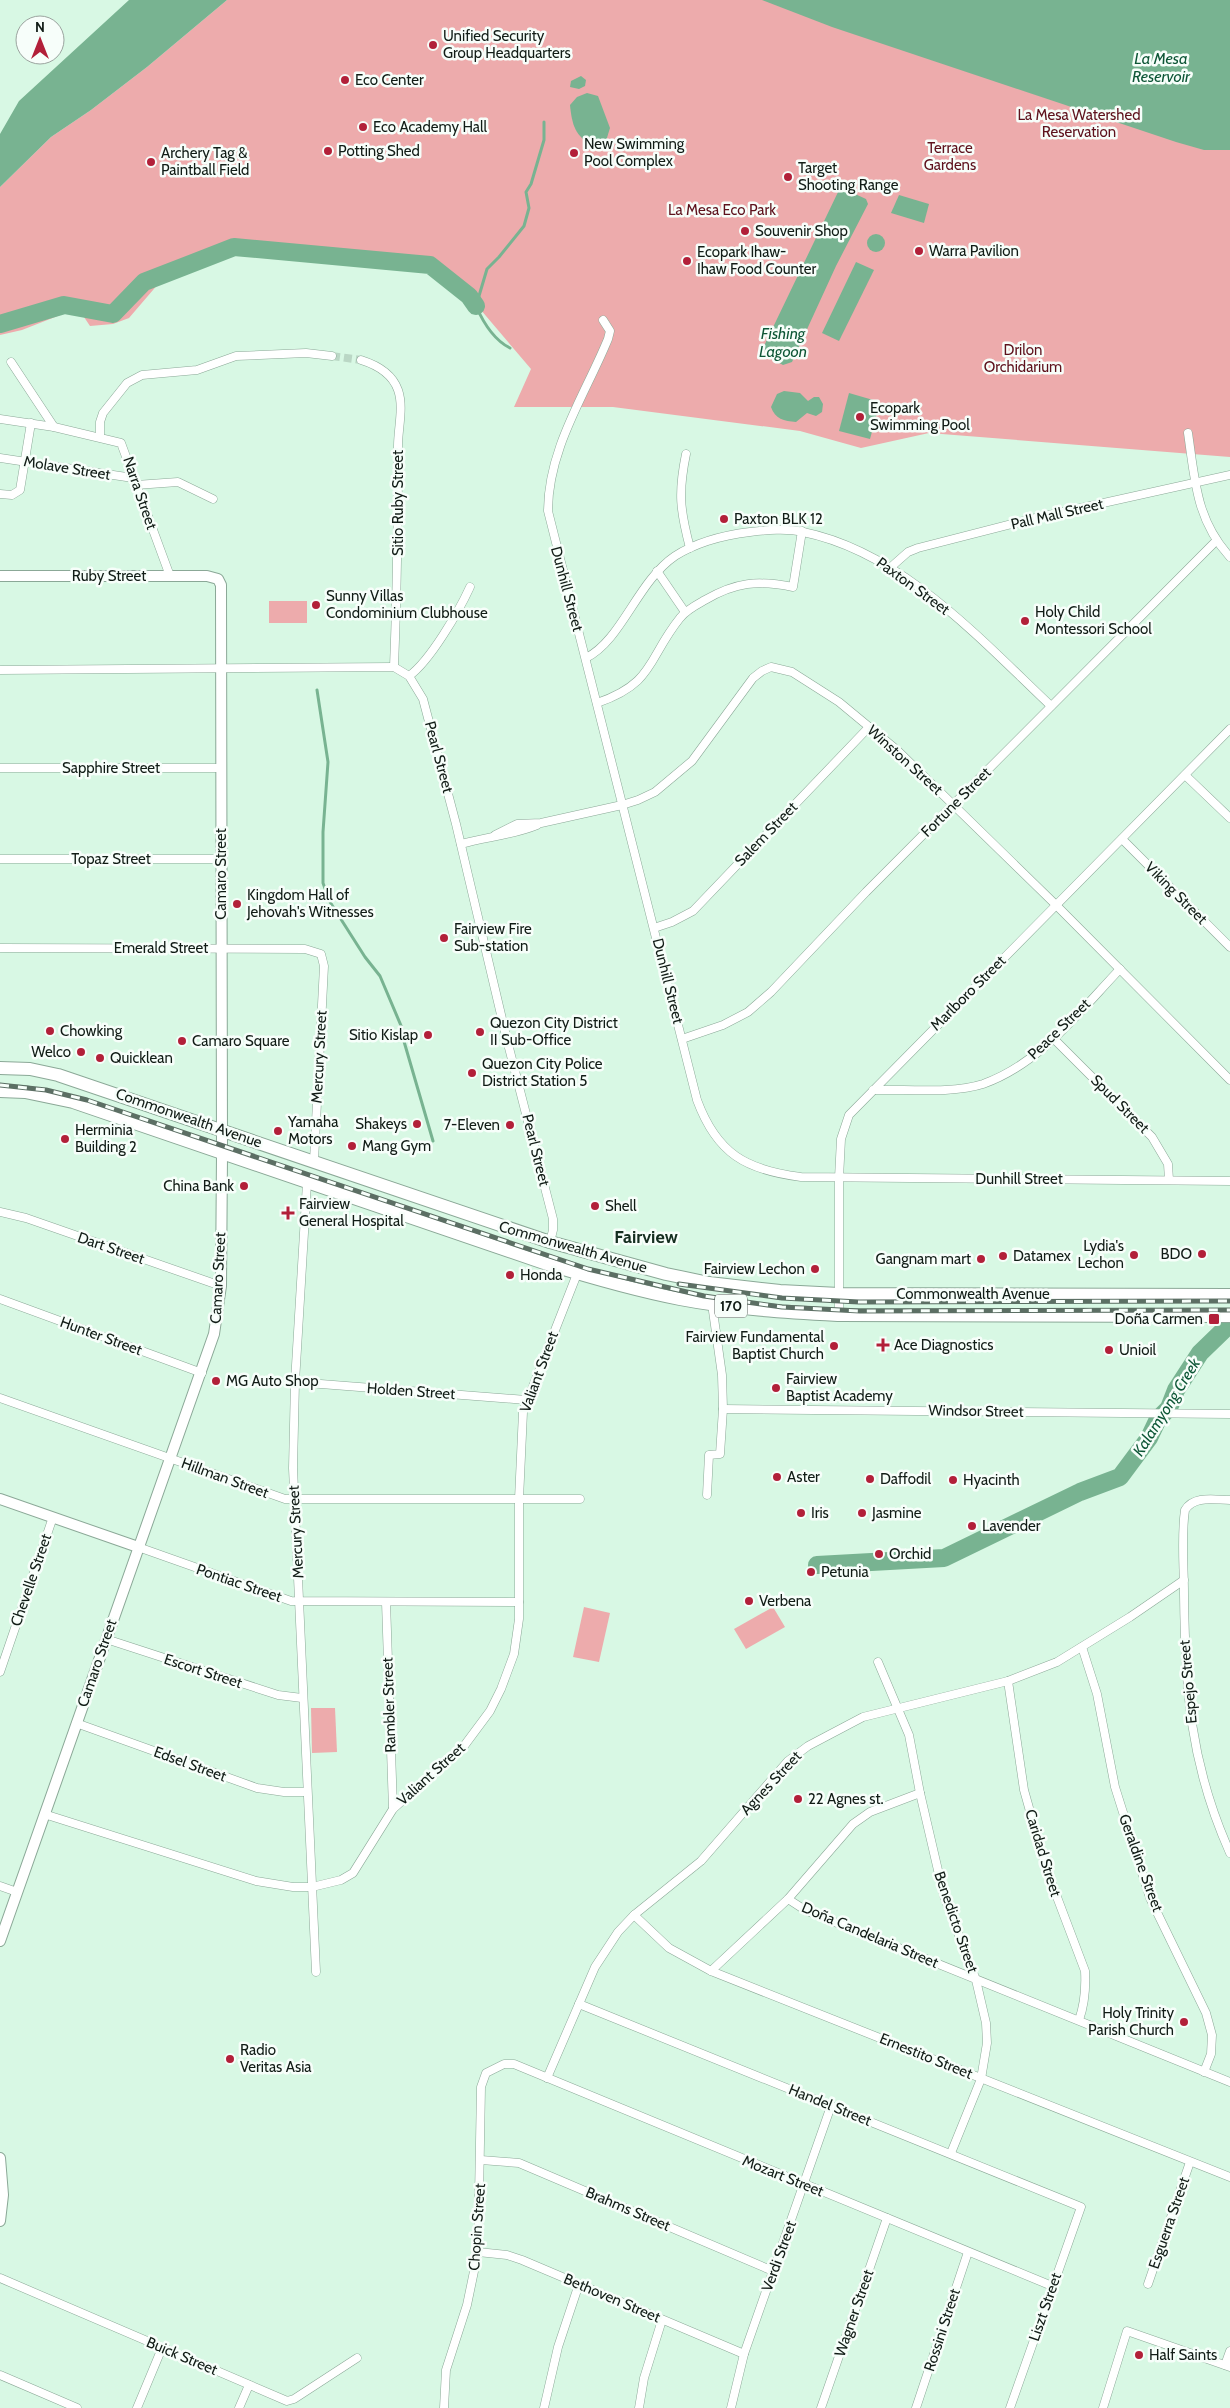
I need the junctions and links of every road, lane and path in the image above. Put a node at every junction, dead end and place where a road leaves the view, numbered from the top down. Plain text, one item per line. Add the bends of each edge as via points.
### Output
1 (603, 320) dead end
2 (332, 356) tunnel mouth
3 (361, 360) tunnel mouth
4 (11, 362) dead end
5 (0, 419) edge
6 (30, 423) junction
7 (54, 427) junction
8 (1188, 433) dead end
9 (100, 437) junction
10 (686, 454) dead end
11 (0, 458) edge
12 (25, 461) junction
13 (1230, 475) edge
14 (134, 482) junction
15 (1195, 483) junction
16 (0, 494) edge
17 (213, 499) dead end
18 (802, 532) junction
19 (1216, 541) junction
20 (690, 548) junction
21 (1230, 557) edge
22 (891, 567) junction
23 (657, 571) junction
24 (0, 576) edge
25 (170, 576) junction
26 (218, 579) joint
27 (470, 587) dead end
28 (685, 612) junction
29 (586, 658) junction
30 (394, 667) junction
31 (0, 670) edge
32 (221, 670) junction
33 (409, 676) junction
34 (597, 703) junction
35 (1051, 706) junction
36 (869, 727) junction
37 (1230, 729) edge
38 (0, 768) edge
39 (221, 768) junction
40 (1185, 775) junction
41 (954, 804) junction
42 (622, 805) junction
43 (1230, 818) edge
44 (1122, 839) junction
45 (461, 844) junction
46 (0, 859) edge
47 (221, 859) junction
48 (1056, 904) junction
49 (654, 928) junction
50 (1230, 947) edge
51 (0, 948) edge
52 (222, 948) junction
53 (321, 954) joint
54 (1120, 969) junction
55 (1054, 1038) junction
56 (682, 1039) junction
57 (0, 1068) edge
58 (21, 1069) junction
59 (39, 1071) junction
60 (1230, 1080) edge
61 (873, 1090) junction
62 (0, 1091) edge
63 (17, 1091) junction
64 (33, 1094) junction
65 (221, 1129) junction
66 (222, 1154) junction
67 (314, 1161) junction
68 (838, 1178) junction
69 (1169, 1180) junction
70 (1230, 1181) edge
71 (307, 1183) junction
72 (0, 1212) edge
73 (550, 1242) junction
74 (577, 1274) junction
75 (220, 1286) junction
76 (839, 1294) junction
77 (1230, 1295) edge
78 (0, 1299) edge
79 (712, 1304) junction
80 (839, 1315) junction
81 (1230, 1316) edge
82 (202, 1373) junction
83 (295, 1382) junction
84 (0, 1398) edge
85 (526, 1400) junction
86 (723, 1409) junction
87 (1230, 1414) edge
88 (170, 1458) junction
89 (708, 1495) dead end
90 (580, 1498) dead end
91 (0, 1499) edge
92 (519, 1499) junction
93 (293, 1500) junction
94 (1230, 1500) edge
95 (53, 1517) junction
96 (138, 1547) junction
97 (1184, 1580) junction
98 (300, 1602) junction
99 (386, 1602) junction
100 (520, 1602) junction
101 (106, 1639) junction
102 (1082, 1647) junction
103 (878, 1662) dead end
104 (0, 1672) edge
105 (1008, 1681) junction
106 (302, 1698) junction
107 (896, 1708) junction
108 (76, 1723) junction
109 (307, 1792) junction
110 (920, 1793) junction
111 (392, 1809) junction
112 (44, 1814) junction
113 (1230, 1853) edge
114 (0, 1886) edge
115 (312, 1887) junction
116 (17, 1892) junction
117 (788, 1899) junction
118 (634, 1915) junction
119 (0, 1941) edge
120 (711, 1971) junction
121 (316, 1972) dead end
122 (976, 1980) junction
123 (579, 2004) junction
124 (1079, 2020) junction
125 (514, 2064) joint
126 (1204, 2072) junction
127 (547, 2078) junction
128 (982, 2079) junction
129 (1230, 2082) edge
130 (831, 2106) junction
131 (951, 2153) junction
132 (0, 2158) edge
133 (481, 2160) junction
134 (1190, 2162) junction
135 (1230, 2177) edge
136 (804, 2185) junction
137 (1081, 2207) joint
138 (887, 2218) junction
139 (0, 2221) edge
140 (478, 2252) junction
141 (968, 2252) junction
142 (773, 2271) junction
143 (0, 2278) edge
144 (579, 2284) junction
145 (1148, 2284) dead end
146 (1052, 2286) junction
147 (662, 2320) junction
148 (162, 2348) junction
149 (1230, 2351) edge
150 (744, 2354) junction
151 (358, 2358) dead end
152 (1228, 2366) edge
153 (0, 2375) edge
154 (249, 2385) junction
155 (77, 2408) edge
156 (137, 2408) edge
157 (239, 2408) edge
158 (444, 2408) edge
159 (544, 2408) edge
160 (639, 2408) edge
161 (731, 2408) edge
162 (822, 2408) edge
163 (916, 2408) edge
164 (1010, 2408) edge
165 (1103, 2408) edge

1 - 29 street, Dunhill Street via 610,331 608,339 563,438 548,496 549,519
2 - 9 street via 236,356 197,370 142,376 127,383 103,413
3 - 30 street, Sitio Ruby Street via 379,368 394,381 401,401
4 - 7 street
5 - 6 street, Narra Street
6 - 7 street, Narra Street
6 - 12 street
7 - 9 street, Narra Street
8 - 15 street
9 - 14 street, Narra Street via 123,445
10 - 20 street via 680,507
11 - 12 street, Molave Street
12 - 14 street, Molave Street
12 - 16 street via 17,494
13 - 15 street, Pall Mall Street
14 - 17 street, Molave Street via 178,482
14 - 25 street, Narra Street
15 - 19 street via 1204,517
15 - 22 street, Pall Mall Street via 918,548
18 - 20 street, Paxton Street via 769,530 740,533
18 - 22 street, Paxton Street via 871,556
18 - 28 street via 793,587 742,584 727,588
19 - 21 street
19 - 35 street, Fortune Street
20 - 23 street, Paxton Street
22 - 35 street, Paxton Street via 964,625
23 - 28 street
23 - 29 street, Paxton Street via 605,642
24 - 25 street, Ruby Street
25 - 26 street, Ruby Street
26 - 32 street, Camaro Street via 221,592
27 - 33 street via 420,667
28 - 34 street via 643,676 628,690
29 - 34 street, Dunhill Street
30 - 32 street
30 - 33 street, Pearl Street
31 - 32 street
32 - 39 street, Camaro Street
33 - 45 street, Pearl Street via 423,699
34 - 42 street, Dunhill Street
35 - 41 street, Fortune Street
36 - 41 street, Winston Street
36 - 42 street, Winston Street via 792,672 770,667 753,678 692,761 655,792
36 - 49 street, Salem Street via 693,911
37 - 40 street, Marlboro Street
38 - 39 street, Sapphire Street
39 - 47 street, Camaro Street
40 - 43 street
40 - 44 street, Marlboro Street
41 - 48 street, Winston Street
41 - 56 street, Fortune Street via 748,1012 699,1035
42 - 45 street, Winston Street via 541,823 518,833
42 - 49 street, Dunhill Street
44 - 48 street, Marlboro Street
44 - 50 street, Viking Street
45 - 73 street, Pearl Street via 553,1219
46 - 47 street, Topaz Street
47 - 52 street, Camaro Street
48 - 54 street, Winston Street
48 - 61 street, Marlboro Street
49 - 56 street, Dunhill Street
51 - 52 street, Emerald Street
52 - 53 street, Emerald Street via 305,949
52 - 65 street, Camaro Street
53 - 67 street, Mercury Street via 324,966
54 - 55 street, Peace Street
54 - 60 street, Winston Street
55 - 61 street, Peace Street via 1029,1060 983,1084 948,1089
55 - 69 street, Spud Street via 1152,1137 1168,1164
56 - 68 street, Dunhill Street via 704,1120 730,1151 742,1161 780,1174
57 - 58 main road, Commonwealth Avenue / 170
58 - 59 main road, Commonwealth Avenue / 170
58 - 63 main road via 27,1080
59 - 64 main road via 29,1079
59 - 65 main road, Commonwealth Avenue / 170
61 - 68 street, Marlboro Street via 849,1115 844,1126
62 - 63 main road, Commonwealth Avenue / 170
63 - 64 main road, Commonwealth Avenue / 170
64 - 66 main road, Commonwealth Avenue / 170 via 72,1102
65 - 66 street, Camaro Street
65 - 67 main road, Commonwealth Avenue / 170
66 - 71 main road, Commonwealth Avenue / 170
66 - 75 street, Camaro Street
67 - 73 main road, Commonwealth Avenue / 170
68 - 69 street, Dunhill Street
68 - 76 street, Marlboro Street
69 - 70 street, Dunhill Street
71 - 74 main road, Commonwealth Avenue / 170
71 - 83 street, Mercury Street
72 - 75 street, Dart Street via 26,1218
73 - 76 main road, Commonwealth Avenue / 170 via 709,1283
74 - 79 main road, Commonwealth Avenue / 170
74 - 85 street, Valiant Street
75 - 82 street, Camaro Street via 218,1319
76 - 77 main road, Commonwealth Avenue / 170
76 - 80 street, Marlboro Street
78 - 82 street, Hunter Street
79 - 80 main road, Commonwealth Avenue / 170
79 - 86 street via 722,1375
80 - 81 main road, Commonwealth Avenue / 170
82 - 88 street, Camaro Street
83 - 85 street, Holden Street
83 - 93 street, Mercury Street
84 - 88 street, Hillman Street
85 - 92 street, Valiant Street via 520,1439
86 - 87 street, Windsor Street
86 - 89 street via 720,1454 709,1455
88 - 93 street, Hillman Street via 270,1495
88 - 96 street, Camaro Street
90 - 92 street, Hillman Street
91 - 95 street, Pontiac Street
92 - 93 street, Hillman Street
92 - 100 street, Valiant Street
93 - 98 street, Mercury Street
94 - 97 street, Espejo Street via 1199,1500 1188,1505 1184,1515
95 - 96 street, Pontiac Street
95 - 104 street, Chevelle Street
96 - 98 street, Pontiac Street via 282,1599
96 - 101 street, Camaro Street
97 - 102 street, Agnes Street
97 - 113 street, Espejo Street via 1186,1690 1193,1736 1206,1792
98 - 99 street, Pontiac Street
98 - 106 street, Mercury Street
99 - 100 street, Pontiac Street
99 - 111 street, Rambler Street
100 - 111 street, Valiant Street via 514,1654 490,1711 456,1753
101 - 106 street, Escort Street via 278,1695
101 - 108 street, Camaro Street
102 - 105 street, Agnes Street via 1057,1662
102 - 126 street, Geraldine Street via 1095,1686 1115,1787 1150,1898 1206,2013 1212,2035 1211,2054
103 - 107 street, Benedicto Street
105 - 107 street, Agnes Street
105 - 124 street, Caridad Street via 1026,1798 1046,1868 1085,1971 1086,1989
106 - 109 street, Mercury Street
107 - 110 street, Benedicto Street via 909,1735
107 - 118 street, Agnes Street via 863,1717 834,1730 788,1761 701,1861
108 - 109 street, Edsel Street via 257,1788
108 - 112 street, Camaro Street
109 - 115 street, Mercury Street
110 - 117 street via 870,1812 853,1824
110 - 122 street, Benedicto Street via 944,1896
111 - 115 street, Valiant Street via 353,1873 342,1880
112 - 115 street, Valiant Street via 256,1881
112 - 116 street, Camaro Street
114 - 116 street
115 - 121 street, Mercury Street
116 - 119 street, Camaro Street
117 - 120 street
117 - 122 street, Doña Candelaria Street via 805,1910
118 - 120 street, Ernestito Street via 669,1948
118 - 123 street, Agnes Street via 604,1952
120 - 128 street, Ernestito Street
122 - 124 street, Doña Candelaria Street
122 - 128 street, Benedicto Street via 987,2037
123 - 127 street, Agnes Street
123 - 130 street, Handel Street
124 - 126 street, Doña Candelaria Street
125 - 127 street, Mozart Street
125 - 133 street, Chopin Street via 504,2064 486,2074 481,2086
126 - 129 street, Doña Candelaria Street
127 - 136 street, Mozart Street
128 - 131 street, Benedicto Street
128 - 134 street, Ernestito Street
130 - 131 street, Handel Street
130 - 136 street, Verdi Street
131 - 137 street, Handel Street
132 - 139 street via 3,2195
133 - 140 street, Chopin Street
133 - 142 street, Brahms Street via 518,2163
134 - 135 street, Ernestito Street
134 - 145 street, Esguerra Street
136 - 138 street, Mozart Street
136 - 142 street, Verdi Street
137 - 146 street, Liszt Street
138 - 141 street, Mozart Street
138 - 162 street, Wagner Street
140 - 144 street, Bethoven Street via 507,2255
140 - 158 street, Chopin Street via 446,2370
141 - 146 street, Mozart Street
141 - 163 street, Rossini Street
142 - 150 street, Verdi Street
143 - 148 street, Buick Street
144 - 147 street, Bethoven Street
144 - 159 street via 558,2347
146 - 164 street, Liszt Street
147 - 150 street, Bethoven Street
147 - 160 street via 644,2378
148 - 154 street, Buick Street
148 - 156 street
149 - 152 street
150 - 161 street, Verdi Street
151 - 154 street, Buick Street via 290,2401
152 - 165 street via 1127,2331
153 - 155 street
154 - 157 street

